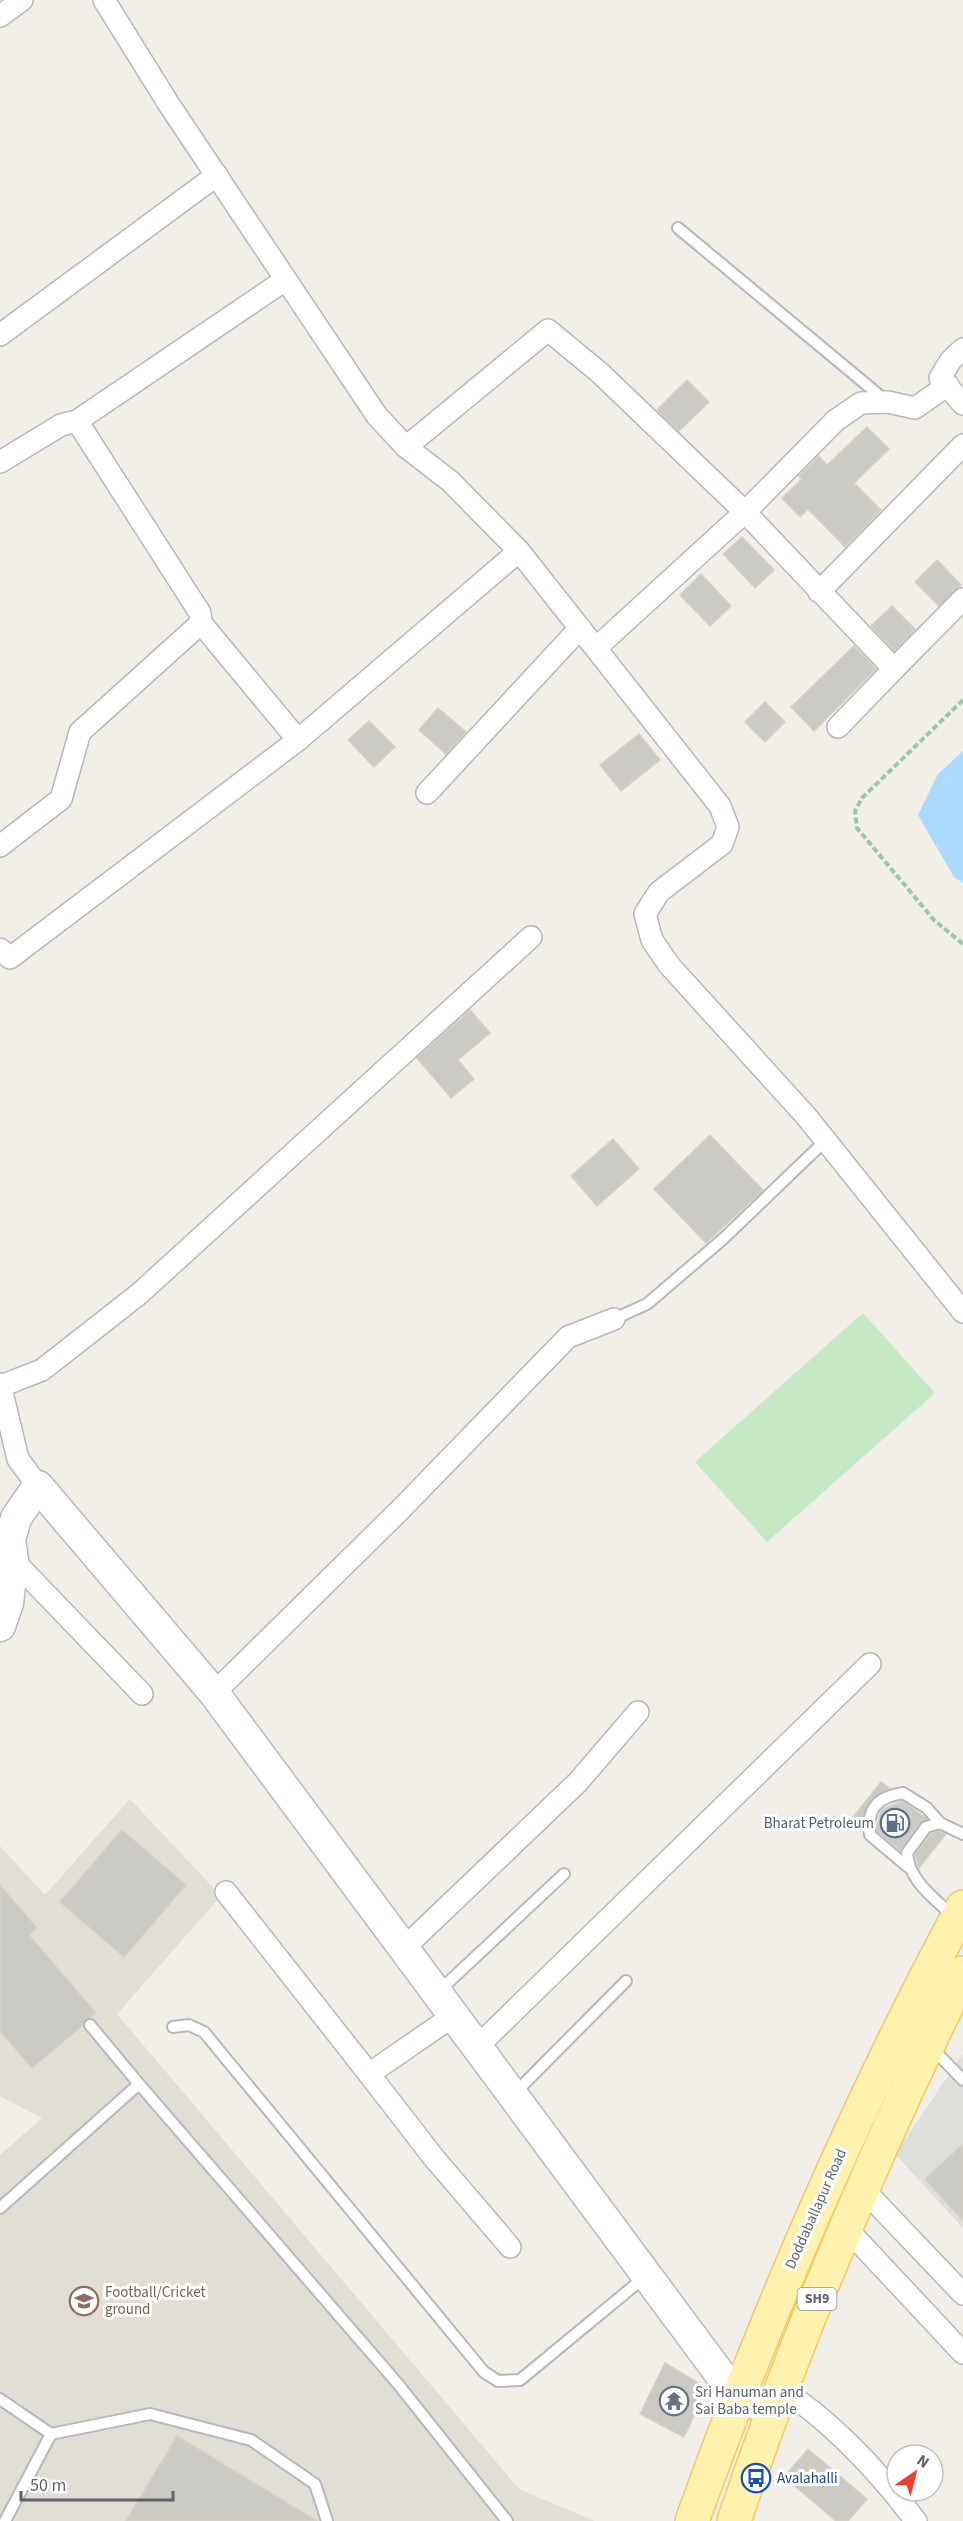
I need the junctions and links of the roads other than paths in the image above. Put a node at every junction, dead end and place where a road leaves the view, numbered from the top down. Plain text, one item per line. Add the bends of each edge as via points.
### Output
1 (22, 0) edge
2 (104, 0) edge
3 (0, 16) edge
4 (216, 175) junction
5 (678, 228) dead end
6 (285, 280) junction
7 (0, 335) edge
8 (963, 349) edge
9 (948, 385) junction
10 (888, 402) junction
11 (963, 404) edge
12 (77, 421) junction
13 (963, 445) edge
14 (405, 447) junction
15 (0, 462) edge
16 (745, 512) junction
17 (519, 551) junction
18 (819, 592) junction
19 (963, 599) edge
20 (201, 623) junction
21 (580, 628) junction
22 (596, 648) junction
23 (894, 669) junction
24 (838, 727) dead end
25 (298, 740) junction
26 (427, 793) dead end
27 (0, 846) edge
28 (531, 938) dead end
29 (3, 958) edge
30 (826, 1140) junction
31 (963, 1312) edge
32 (614, 1319) joint
33 (1, 1385) edge
34 (0, 1446) edge
35 (18, 1459) junction
36 (38, 1486) junction
37 (8, 1515) edge
38 (13, 1560) junction
39 (0, 1626) edge
40 (870, 1664) dead end
41 (214, 1693) junction
42 (142, 1694) dead end
43 (638, 1712) dead end
44 (940, 1823) junction
45 (963, 1834) edge
46 (908, 1867) junction
47 (564, 1874) dead end
48 (226, 1892) dead end
49 (961, 1916) edge
50 (403, 1949) junction
51 (963, 1973) edge
52 (626, 1981) dead end
53 (445, 2004) junction
54 (90, 2025) dead end
55 (173, 2027) dead end
56 (928, 2043) junction
57 (478, 2046) junction
58 (369, 2074) junction
59 (963, 2080) edge
60 (139, 2084) junction
61 (512, 2096) junction
62 (862, 2188) junction
63 (0, 2208) edge
64 (846, 2228) junction
65 (510, 2247) dead end
66 (646, 2276) junction
67 (963, 2294) edge
68 (963, 2353) edge
69 (737, 2397) junction
70 (0, 2398) edge
71 (776, 2399) junction
72 (51, 2434) junction
73 (5, 2521) edge
74 (327, 2521) edge
75 (507, 2521) edge
76 (692, 2521) edge
77 (734, 2521) edge
78 (916, 2521) edge

1 - 3 street
2 - 4 street
4 - 6 street
4 - 7 street
5 - 10 lane
6 - 12 street
6 - 14 street via 377,416
8 - 9 street via 940,378
9 - 10 street via 915,408
9 - 11 street
10 - 16 street via 861,403 836,420
12 - 15 street via 61,425
12 - 20 street via 200,613
13 - 18 street
14 - 16 street via 548,330 600,373
14 - 17 street via 450,481
16 - 18 street
16 - 22 street
17 - 21 street
17 - 25 street
18 - 23 street
19 - 23 street
20 - 25 street
20 - 27 street via 80,732 62,798
21 - 22 street
21 - 26 street
22 - 30 street via 720,806 728,827 722,844 659,892 645,914 652,940 669,965
23 - 24 street
25 - 29 street
28 - 33 street via 140,1294 42,1370
30 - 31 street
30 - 32 lane via 723,1239 647,1304
32 - 41 street via 568,1337
33 - 35 street
34 - 35 street
35 - 36 street
36 - 37 street
36 - 41 street
37 - 38 street
38 - 39 street via 8,1603
38 - 42 street
40 - 57 street
41 - 50 street
43 - 50 street via 577,1783
44 - 45 lane
44 - 46 lane via 926,1827 907,1853
44 - 46 lane via 927,1808 903,1793 884,1796 876,1804 868,1821 870,1835
46 - 49 lane via 921,1887
47 - 53 lane
48 - 58 street
49 - 69 main road, Doddaballapur Road / SH9 via 863,2102
50 - 53 street
51 - 56 main road, SH9
52 - 61 lane
53 - 57 street
53 - 58 street
54 - 60 lane
55 - 66 lane via 189,2025 204,2032 484,2372 498,2381 520,2380
56 - 59 lane
56 - 62 main road, SH9
57 - 61 street
58 - 65 street
60 - 63 lane
60 - 75 lane via 398,2384
61 - 66 street
62 - 64 main road, SH9
62 - 67 street
64 - 68 street
64 - 71 main road, SH9
66 - 69 street
69 - 71 street
69 - 76 main road, Doddaballapur Road / SH9
70 - 72 lane
71 - 77 main road, SH9
71 - 78 street via 821,2417
72 - 73 lane
72 - 74 lane via 150,2414 251,2440 315,2484

